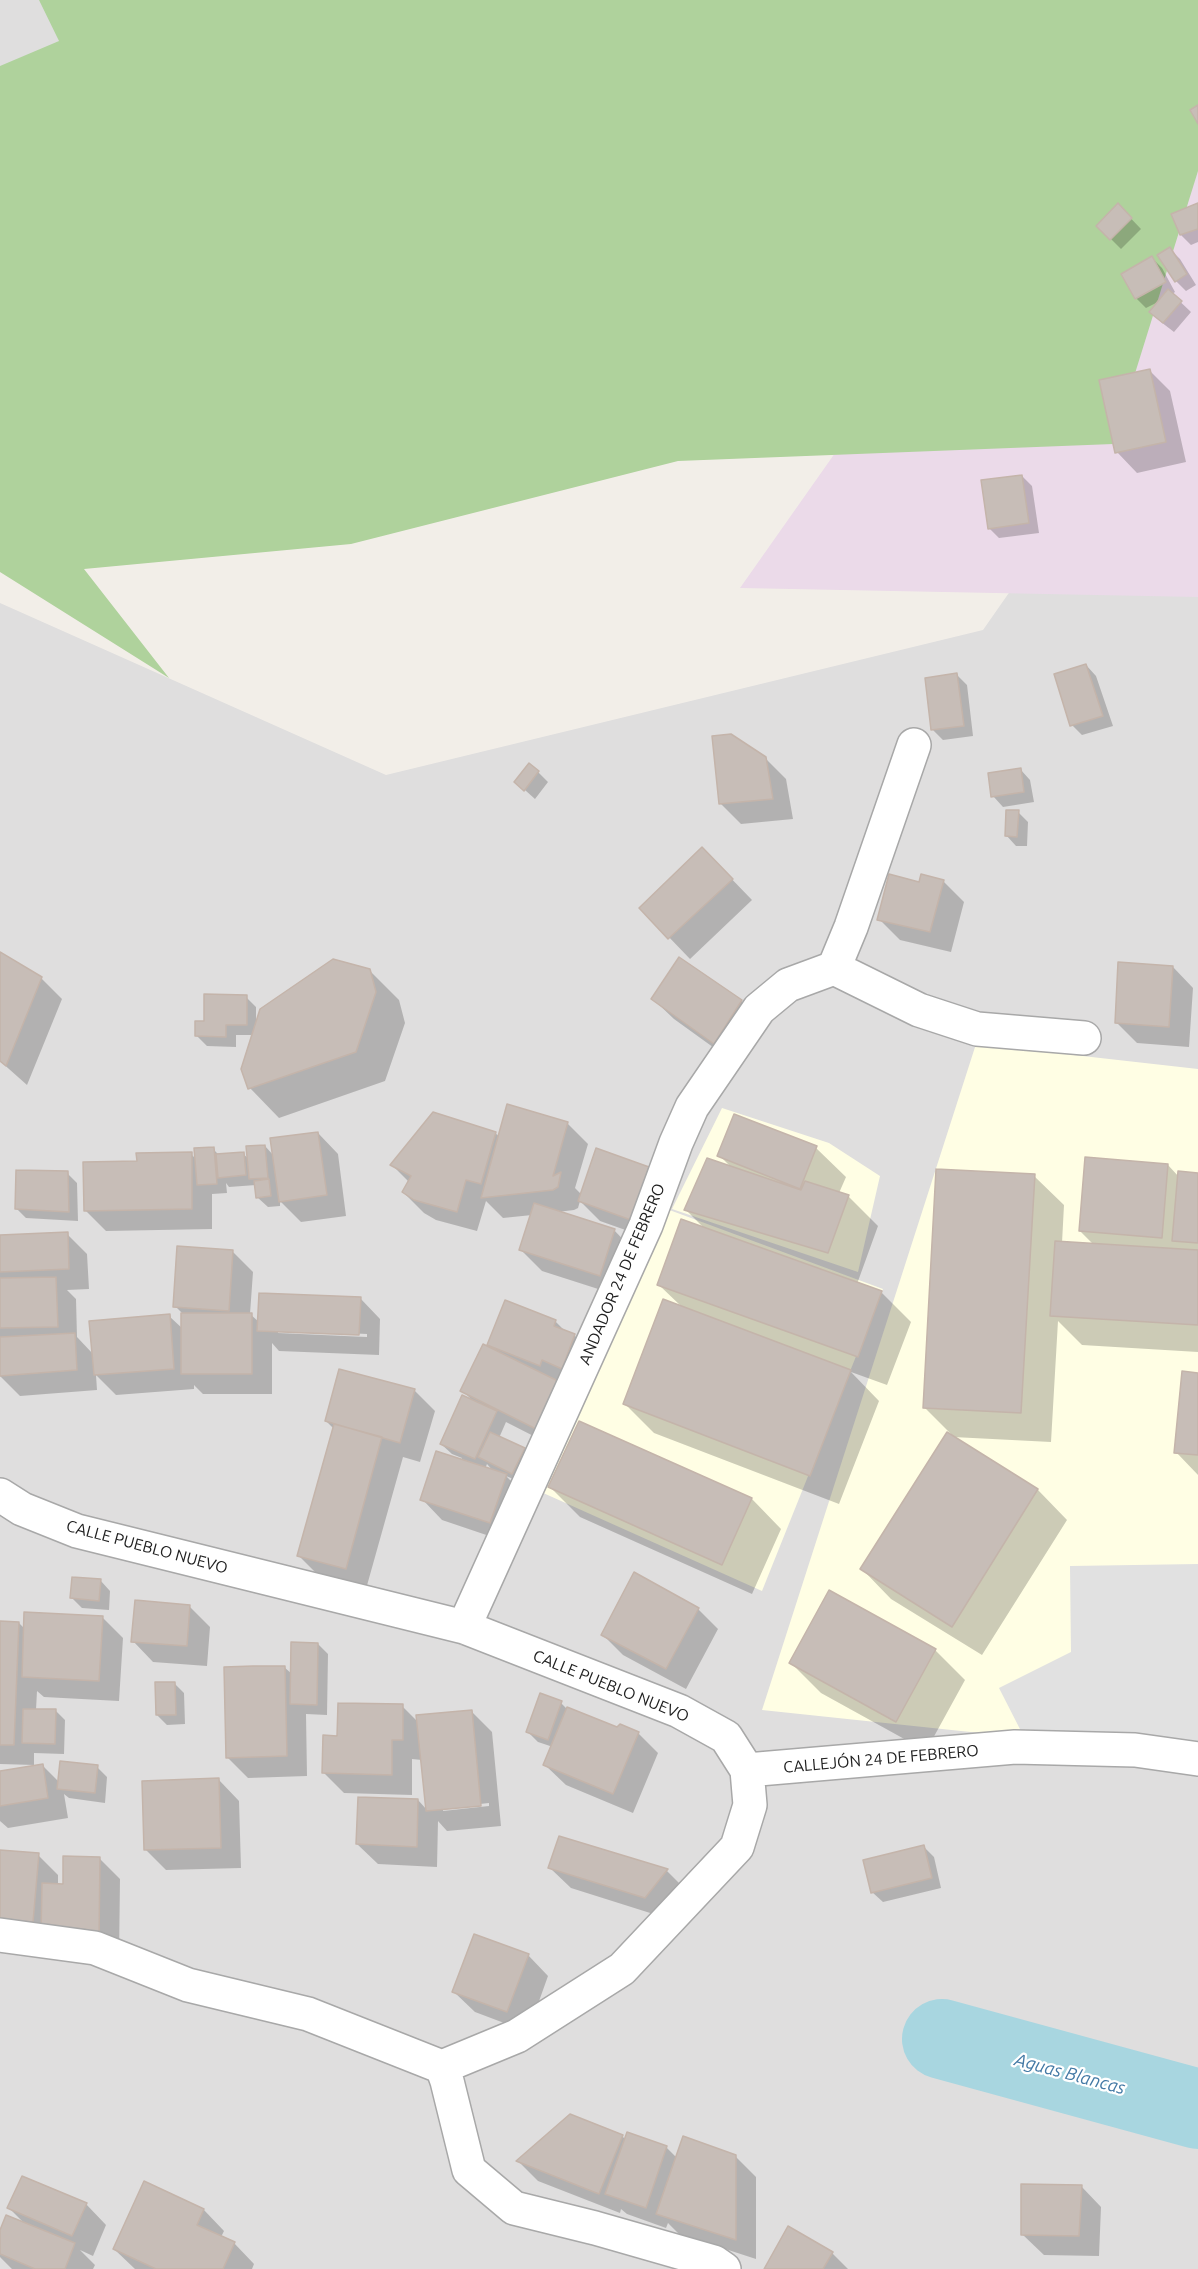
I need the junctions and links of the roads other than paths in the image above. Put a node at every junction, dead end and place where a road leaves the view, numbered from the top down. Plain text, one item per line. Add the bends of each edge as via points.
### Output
1 (914, 745) dead end
2 (834, 968) junction
3 (1084, 1038) dead end
4 (0, 1495) edge
5 (464, 1627) junction
6 (1198, 1759) edge
7 (747, 1770) junction
8 (0, 1935) edge
9 (445, 2074) junction
10 (724, 2269) edge

1 - 2 street
2 - 3 street via 919,1010 977,1029
2 - 5 street, ANDADOR 24 DE FEBRERO via 788,985 759,1009 692,1107 646,1226
4 - 5 street, CALLE PUEBLO NUEVO via 22,1509 77,1531
5 - 7 street, CALLE PUEBLO NUEVO via 679,1711 726,1737
6 - 7 street, CALLEJÓN 24 DE FEBRERO via 1135,1750 1015,1747
7 - 9 street, CALLE PUEBLO NUEVO via 750,1805 737,1847 622,1969 517,2036
8 - 9 street via 95,1948 188,1984 308,2014
9 - 10 street via 469,2170 514,2208 714,2262

